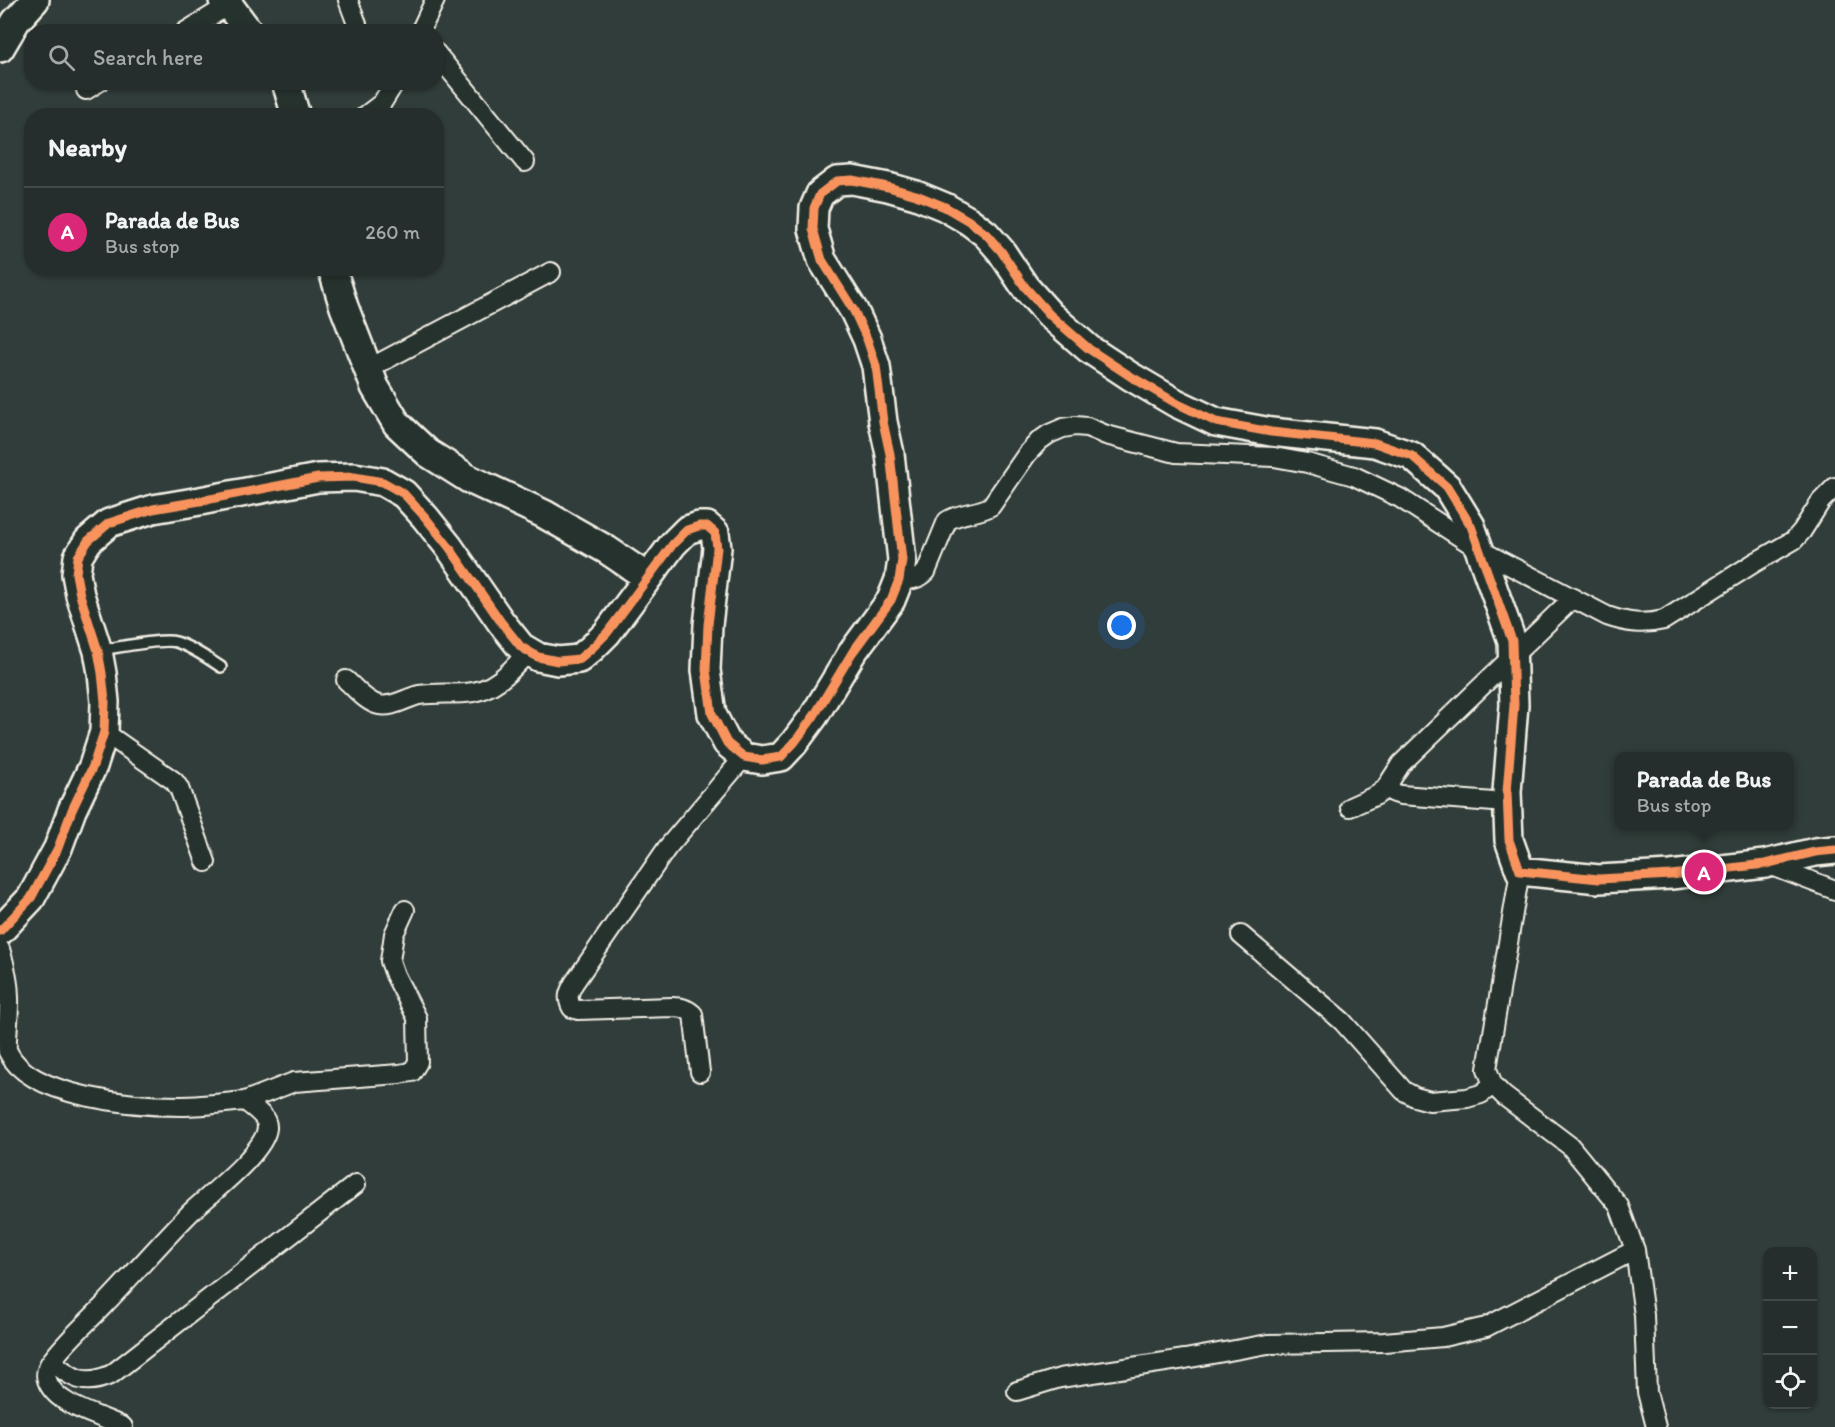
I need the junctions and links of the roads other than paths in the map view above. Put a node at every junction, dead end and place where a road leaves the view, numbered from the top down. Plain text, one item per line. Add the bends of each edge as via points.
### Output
1 (35, 0) edge
2 (348, 0) edge
3 (435, 0) edge
4 (226, 3) edge
5 (196, 24) edge
6 (243, 24) edge
7 (357, 24) dead end
8 (424, 24) edge
9 (0, 48) edge
10 (444, 63) edge
11 (288, 90) edge
12 (390, 90) edge
13 (294, 108) edge
14 (375, 108) edge
15 (525, 162) dead end
16 (551, 272) dead end
17 (334, 276) edge
18 (368, 369) junction
19 (1835, 487) edge
20 (1480, 550) junction
21 (647, 577) junction
22 (899, 580) junction
23 (1573, 598) junction
24 (98, 651) junction
25 (528, 652) junction
26 (1512, 658) junction
27 (221, 667) dead end
28 (346, 680) dead end
29 (104, 732) junction
30 (744, 757) junction
31 (1388, 784) junction
32 (1508, 803) junction
33 (1350, 807) dead end
34 (1835, 850) edge
35 (206, 862) dead end
36 (1765, 864) junction
37 (1520, 871) junction
38 (1835, 890) edge
39 (405, 910) dead end
40 (0, 931) edge
41 (1241, 935) dead end
42 (0, 949) edge
43 (700, 1072) dead end
44 (1493, 1084) junction
45 (245, 1101) junction
46 (356, 1184) dead end
47 (1635, 1250) junction
48 (52, 1362) junction
49 (1017, 1390) dead end
50 (123, 1427) edge
51 (1656, 1427) edge

1 - 9 street
2 - 7 street
3 - 8 street
4 - 5 street
4 - 6 street
10 - 15 street
11 - 13 street
12 - 14 street
16 - 18 street
17 - 18 street
18 - 21 street via 398,424 428,453 469,479 590,540
19 - 23 street via 1794,540 1664,620 1650,624 1625,622
20 - 22 street via 1400,498 1344,474 1274,457 1176,453 1075,426 1039,441 991,506 947,521 926,572 913,580
20 - 22 street via 1471,525 1447,487 1412,456 1376,443 1216,422 1176,403 1089,349 1057,322 1025,287 1001,251 969,221 945,207 888,187 837,181 819,194 813,229 822,260 854,311 876,366 902,560
20 - 23 street
20 - 26 street via 1512,641
21 - 25 street via 607,633 579,659 558,661
21 - 30 street via 687,530 707,526 715,533 706,670 712,714 727,743
22 - 30 street via 891,600 852,652 794,743 781,757
23 - 26 street
24 - 25 street via 76,574 78,557 88,540 109,523 153,509 318,478 354,477 383,482 404,494
24 - 27 lane via 173,641
24 - 29 street via 105,702
25 - 28 street via 506,677 467,693 417,696 381,706
26 - 31 street via 1401,764
26 - 32 street via 1514,705
29 - 35 street via 174,781
29 - 40 street via 58,848 31,898
30 - 43 street via 667,848 568,994 572,1008 578,1010 688,1010 693,1014
31 - 32 street via 1389,790 1401,795
31 - 33 street via 1377,795
32 - 37 street via 1509,840
34 - 36 street
36 - 37 street via 1599,879
36 - 38 street
37 - 44 street via 1487,1069
39 - 45 street via 394,934 390,961 417,1018 415,1069 399,1074 294,1082
41 - 44 street via 1342,1021 1404,1091 1430,1101 1467,1098 1481,1094
42 - 45 street via 8,975 6,1050 27,1075 62,1090 141,1105
44 - 47 street via 1570,1146 1618,1206
45 - 48 street via 266,1121 262,1141
46 - 48 street via 112,1374 98,1381 84,1380
47 - 49 street via 1486,1327 1443,1337 1268,1344 1060,1378
47 - 51 street via 1644,1315 1647,1392
48 - 50 street via 46,1379 55,1393 69,1404

